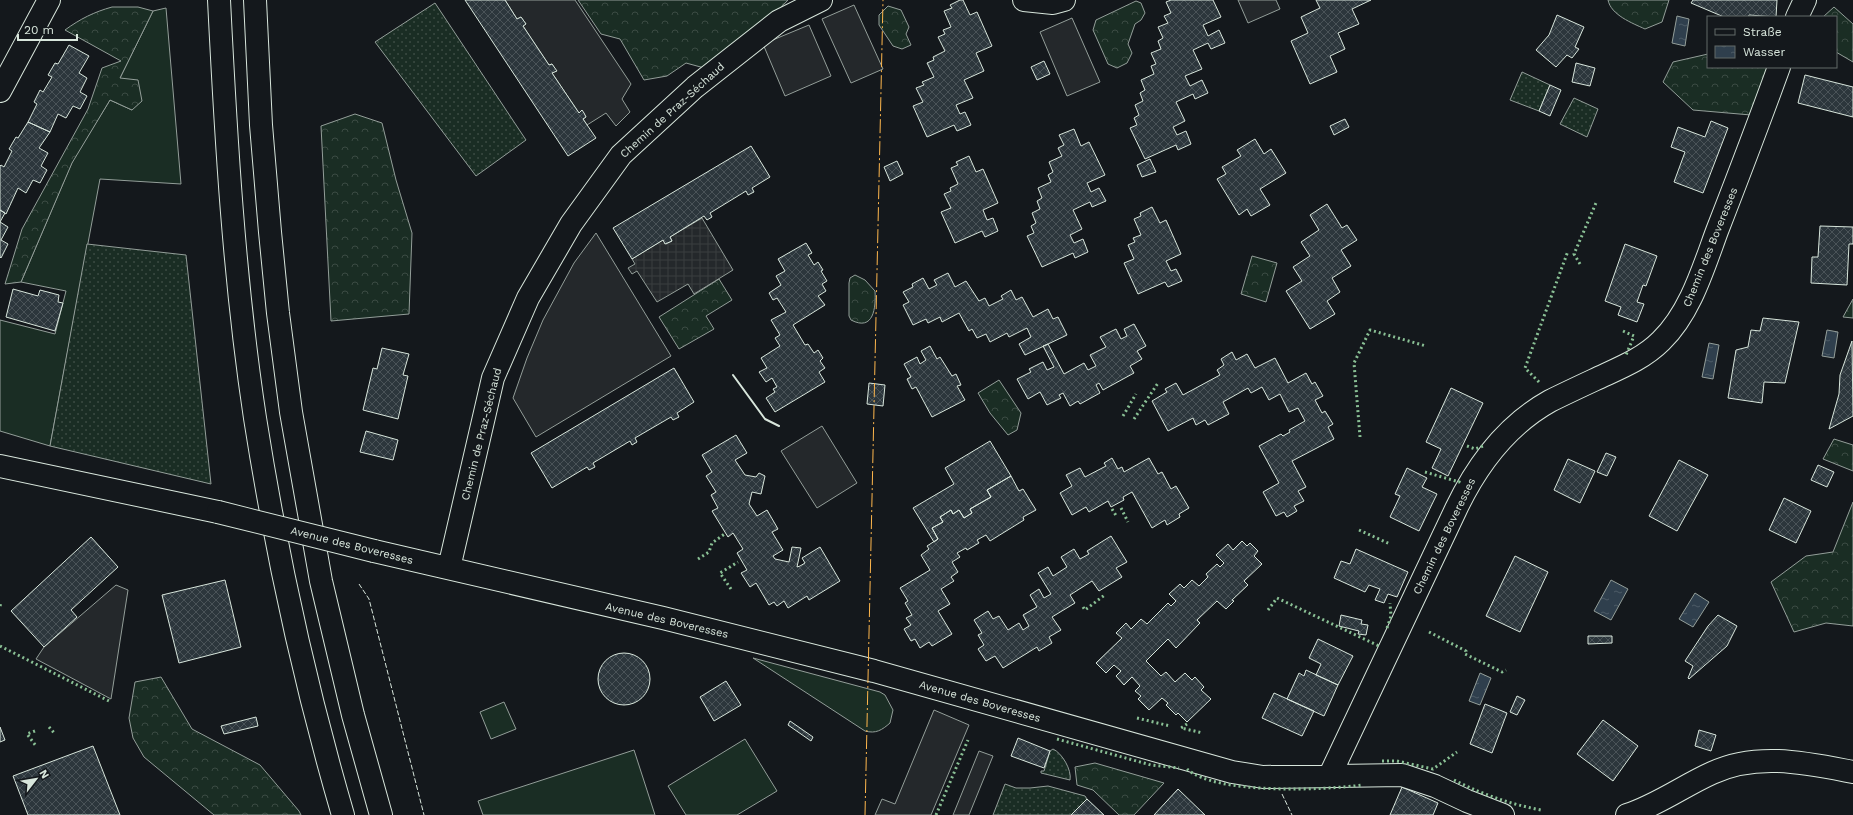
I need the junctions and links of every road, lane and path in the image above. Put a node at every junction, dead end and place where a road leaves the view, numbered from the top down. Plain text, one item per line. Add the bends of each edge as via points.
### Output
1 (49, 0) edge
2 (219, 0) edge
3 (255, 0) edge
4 (821, 0) edge
5 (1024, 0) edge
6 (1064, 0) edge
7 (1805, 0) edge
8 (1797, 16) edge
9 (1779, 68) edge
10 (0, 91) edge
11 (0, 466) edge
12 (448, 568) junction
13 (1853, 772) edge
14 (1330, 775) junction
15 (343, 815) edge
16 (381, 815) edge
17 (1503, 815) edge
18 (1627, 815) edge

1 - 10 main road
2 - 15 main road via 233,232 255,417 266,488 299,649 319,733
3 - 16 main road via 261,125 270,232 291,412 321,581 353,715
4 - 12 main road, Chemin de Praz-Séchaud via 779,21 695,87 621,155 570,224 528,298 493,378
5 - 6 main road via 1053,3
7 - 8 main road
9 - 14 main road, Chemin des Boveresses via 1703,267 1681,316 1654,348 1635,361 1535,411 1506,435 1483,462 1456,509
11 - 12 main road, Avenue des Boveresses, bridge via 218,512
12 - 14 main road, Avenue des Boveresses via 874,671 1232,772 1263,777
13 - 18 main road via 1784,761 1746,763 1712,773 1648,808
14 - 17 main road, Avenue des Boveresses via 1402,775 1436,786

